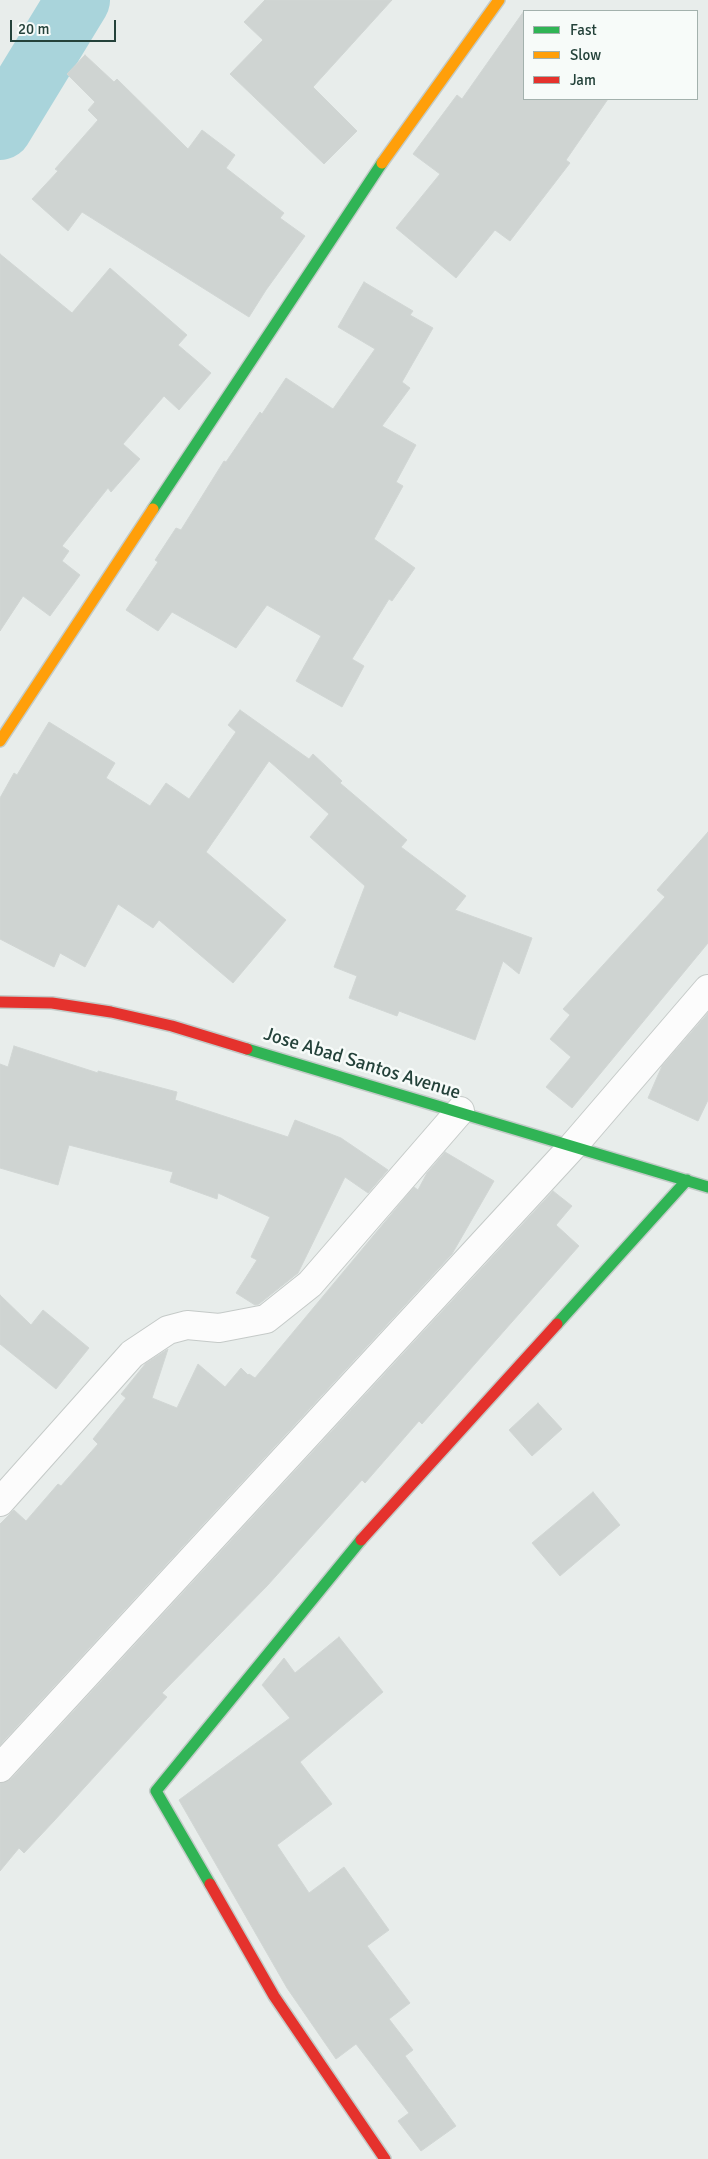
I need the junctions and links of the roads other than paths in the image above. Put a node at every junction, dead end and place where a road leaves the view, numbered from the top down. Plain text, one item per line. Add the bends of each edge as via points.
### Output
1 (499, 0) edge
2 (0, 741) edge
3 (708, 989) edge
4 (0, 1002) edge
5 (460, 1111) junction
6 (573, 1146) junction
7 (686, 1180) junction
8 (708, 1187) edge
9 (0, 1502) edge
10 (0, 1768) edge
11 (385, 2159) edge

1 - 2 main road via 393,146
3 - 6 street
4 - 5 main road, Jose Abad Santos Avenue via 52,1003 172,1026
5 - 6 main road, Jose Abad Santos Avenue
5 - 9 street via 310,1284 266,1320 219,1328 187,1324 168,1330 132,1354
6 - 7 main road, Jose Abad Santos Avenue
6 - 10 street
7 - 8 main road, Jose Abad Santos Avenue
7 - 11 main road via 348,1554 156,1791 274,1996

